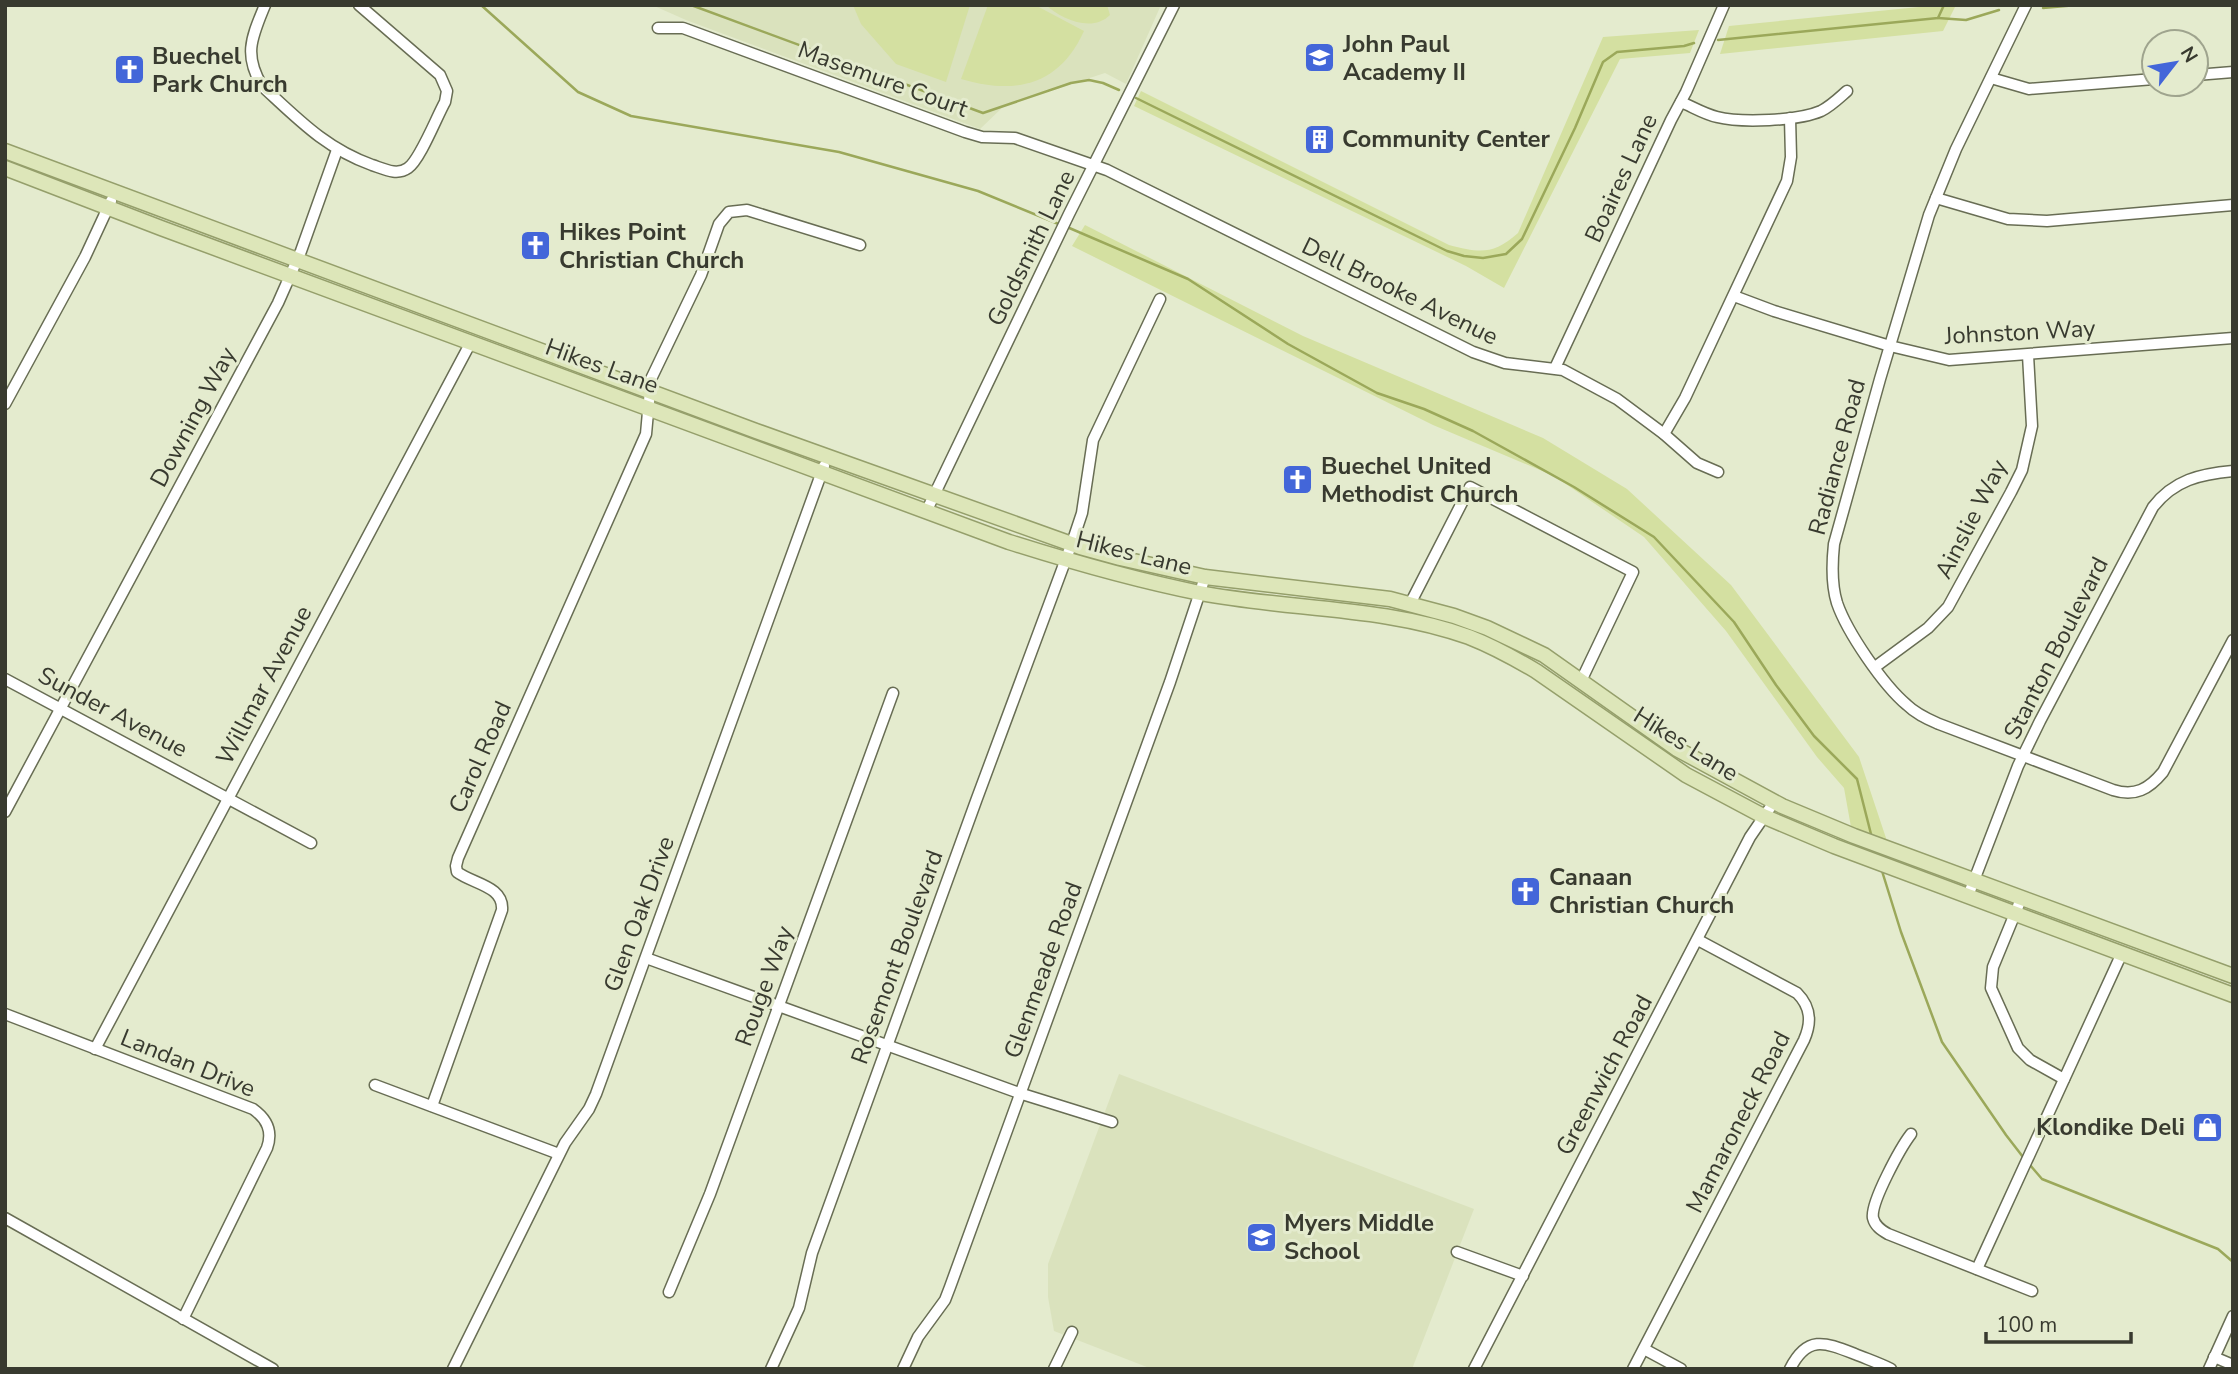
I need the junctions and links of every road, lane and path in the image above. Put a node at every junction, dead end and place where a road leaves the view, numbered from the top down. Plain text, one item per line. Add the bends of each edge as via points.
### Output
1 (265, 5) edge
2 (359, 5) edge
3 (1174, 5) edge
4 (1724, 5) edge
5 (2026, 5) edge
6 (658, 28) dead end
7 (2233, 72) edge
8 (2210, 74) edge
9 (1991, 78) junction
10 (2140, 80) edge
11 (1847, 91) dead end
12 (1681, 102) junction
13 (1790, 118) junction
14 (337, 149) junction
15 (5, 151) edge
16 (1095, 166) junction
17 (5, 168) edge
18 (114, 191) junction
19 (1936, 198) junction
20 (2233, 205) edge
21 (109, 208) junction
22 (860, 245) dead end
23 (298, 258) junction
24 (290, 275) junction
25 (1734, 296) junction
26 (1160, 299) dead end
27 (2233, 338) edge
28 (471, 342) junction
29 (1890, 346) junction
30 (2028, 355) junction
31 (1555, 368) junction
32 (650, 390) junction
33 (5, 404) edge
34 (649, 408) junction
35 (1664, 434) junction
36 (828, 456) junction
37 (2233, 471) edge
38 (1718, 472) dead end
39 (822, 474) junction
40 (934, 495) junction
41 (928, 510) junction
42 (1072, 544) junction
43 (1064, 559) junction
44 (1205, 577) junction
45 (1200, 593) junction
46 (1410, 604) junction
47 (2233, 640) edge
48 (1875, 667) junction
49 (5, 679) edge
50 (1581, 681) junction
51 (892, 693) dead end
52 (61, 708) junction
53 (2023, 756) junction
54 (228, 798) junction
55 (1774, 802) junction
56 (5, 812) edge
57 (1763, 816) junction
58 (311, 843) dead end
59 (1974, 881) junction
60 (1968, 896) junction
61 (2021, 899) junction
62 (2015, 915) junction
63 (1698, 940) junction
64 (2122, 953) junction
65 (646, 958) junction
66 (2233, 976) edge
67 (2233, 995) edge
68 (779, 1006) junction
69 (5, 1014) edge
70 (887, 1044) junction
71 (95, 1049) junction
72 (2064, 1079) junction
73 (374, 1085) dead end
74 (1019, 1093) junction
75 (432, 1106) junction
76 (1112, 1122) dead end
77 (1911, 1134) dead end
78 (559, 1154) junction
79 (5, 1218) edge
80 (1457, 1252) dead end
81 (1978, 1269) junction
82 (1523, 1276) junction
83 (2032, 1291) dead end
84 (669, 1292) dead end
85 (2233, 1316) edge
86 (183, 1319) junction
87 (1072, 1332) dead end
88 (1643, 1349) junction
89 (2214, 1357) junction
90 (2233, 1364) edge
91 (272, 1369) edge
92 (453, 1369) edge
93 (771, 1369) edge
94 (903, 1369) edge
95 (1054, 1369) edge
96 (1474, 1369) edge
97 (1633, 1369) edge
98 (1681, 1369) edge
99 (1790, 1369) edge
100 (1891, 1369) edge
101 (2209, 1369) edge

1 - 14 street via 250,47 257,77
2 - 14 street via 440,75 447,97 415,162 406,170 388,171
3 - 16 street, Goldsmith Lane
4 - 12 street, Boaires Lane
5 - 9 street, Radiance Road
6 - 16 street, Masemure Court via 683,28 974,135 1015,138
7 - 8 street
9 - 10 street via 2029,89
9 - 19 street, Radiance Road
11 - 13 street via 1819,112
12 - 13 street via 1736,121
12 - 31 street, Boaires Lane
13 - 25 street via 1787,181
14 - 23 street, Downing Way
15 - 18 main road, Hikes Lane
16 - 31 street, Dell Brooke Avenue via 1473,352 1505,363
16 - 40 street, Goldsmith Lane
17 - 21 main road, Hikes Lane
18 - 21 street
18 - 23 main road, Hikes Lane
19 - 20 street via 2025,221
19 - 29 street, Radiance Road
21 - 24 main road, Hikes Lane
21 - 33 street
22 - 32 street via 747,210 729,212 719,224
23 - 24 street, Downing Way
23 - 32 main road, Hikes Lane
24 - 28 main road, Hikes Lane
24 - 52 street, Downing Way
25 - 29 street, Johnston Way
25 - 35 street
26 - 42 street, Rosemont Boulevard via 1093,440 1082,513
27 - 30 street, Johnston Way
28 - 34 main road, Hikes Lane
28 - 54 street, Willmar Avenue
29 - 30 street, Johnston Way via 1949,360
29 - 48 street, Radiance Road via 1832,559 1844,621
30 - 48 street, Ainslie Way via 2032,426 2022,470 1948,607 1928,628
31 - 35 street, Dell Brooke Avenue via 1617,399
32 - 34 street
32 - 36 main road, Hikes Lane
34 - 39 main road, Hikes Lane
34 - 75 street, Carol Road via 646,434 458,858 457,872 498,894 503,903
35 - 38 street, Dell Brooke Avenue via 1697,463
36 - 39 street, Glen Oak Drive
36 - 40 main road, Hikes Lane
37 - 53 street, Stanton Boulevard via 2183,481 2153,507
39 - 41 main road, Hikes Lane
39 - 65 street, Glen Oak Drive
40 - 41 street, Goldsmith Lane
40 - 42 main road, Hikes Lane
41 - 43 main road, Hikes Lane
42 - 43 street, Rosemont Boulevard
42 - 44 main road, Hikes Lane
43 - 45 main road, Hikes Lane
43 - 70 street, Rosemont Boulevard
44 - 45 street, Glenmeade Road
44 - 46 main road, Hikes Lane
45 - 57 main road, Hikes Lane via 1377,615 1470,638 1536,671 1686,775
45 - 74 street, Glenmeade Road
46 - 50 main road, Hikes Lane via 1517,640
46 - 50 street via 1469,487 1633,572
47 - 53 street, Radiance Road via 2163,772 2149,787 2119,792
48 - 53 street, Radiance Road via 1905,704 1924,717
49 - 52 street, Sunder Avenue
50 - 55 main road, Hikes Lane via 1677,749
51 - 68 street, Rouge Way
52 - 54 street, Sunder Avenue
52 - 56 street, Downing Way
53 - 59 street, Stanton Boulevard
54 - 58 street, Sunder Avenue
54 - 71 street, Willmar Avenue
55 - 57 street, Greenwich Road
55 - 59 main road, Hikes Lane
57 - 60 main road, Hikes Lane
57 - 63 street, Greenwich Road
59 - 60 street, Stanton Boulevard
59 - 61 main road, Hikes Lane
60 - 62 main road, Hikes Lane
61 - 62 street
61 - 66 main road, Hikes Lane
62 - 64 main road, Hikes Lane
62 - 72 street via 1992,971 1991,988 2024,1054
63 - 82 street, Greenwich Road
63 - 88 street, Mamaroneck Road via 1797,993 1808,1008 1810,1023
64 - 67 main road, Hikes Lane
64 - 72 street
65 - 68 street
65 - 78 street, Glen Oak Drive via 596,1094
68 - 70 street
68 - 84 street, Rouge Way
69 - 71 street, Landan Drive
70 - 74 street
70 - 93 street, Rosemont Boulevard via 812,1253 799,1308
71 - 86 street, Landan Drive via 253,1109 270,1132 267,1148
72 - 81 street
73 - 75 street
74 - 76 street
74 - 94 street, Glenmeade Road via 944,1300
75 - 78 street
77 - 81 street via 1874,1204 1876,1224 1888,1234
78 - 92 street, Glen Oak Drive
79 - 86 street
80 - 82 street
81 - 83 street
82 - 96 street, Greenwich Road
85 - 89 street
86 - 91 street
87 - 95 street
88 - 97 street, Mamaroneck Road
88 - 98 street
89 - 90 street
89 - 101 street
99 - 100 street via 1801,1351 1824,1343

